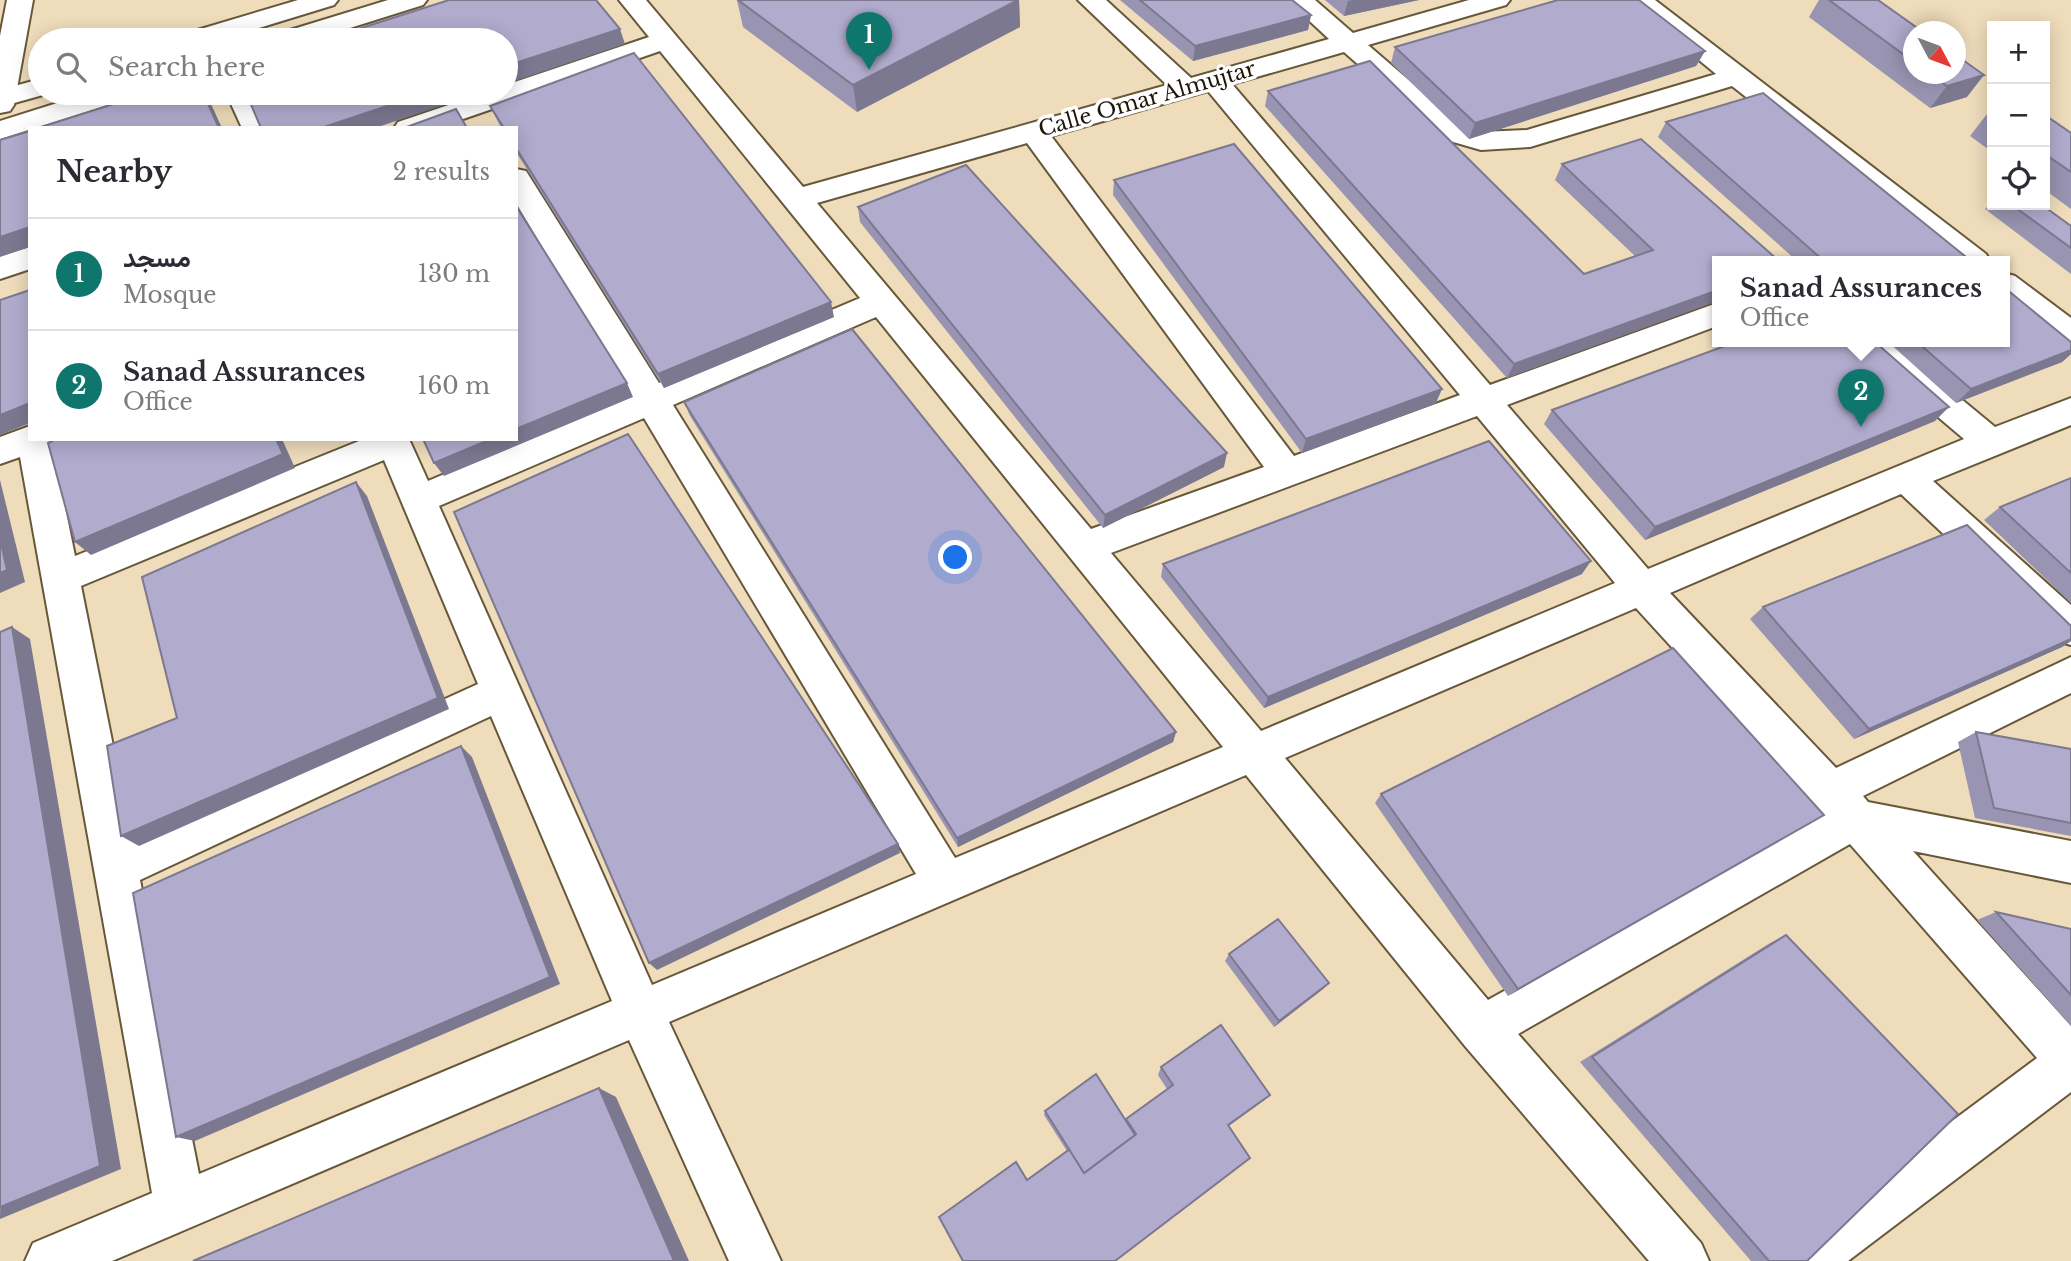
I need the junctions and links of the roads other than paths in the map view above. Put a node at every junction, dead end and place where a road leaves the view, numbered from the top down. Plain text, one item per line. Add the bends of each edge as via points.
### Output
1 (19, 0) edge
2 (325, 0) edge
3 (414, 0) edge
4 (632, 0) edge
5 (1091, 0) edge
6 (1300, 0) edge
7 (1497, 0) edge
8 (1639, 0) edge
9 (232, 28) edge
10 (324, 28) edge
11 (665, 40) junction
12 (1350, 41) junction
13 (1737, 76) junction
14 (1200, 84) junction
15 (28, 91) edge
16 (0, 101) edge
17 (518, 101) edge
18 (79, 105) edge
19 (245, 105) edge
20 (508, 105) edge
21 (479, 117) edge
22 (255, 126) edge
23 (421, 126) edge
24 (0, 130) edge
25 (1033, 131) junction
26 (518, 181) edge
27 (796, 199) junction
28 (1969, 256) edge
29 (28, 258) edge
30 (0, 268) edge
31 (2010, 289) edge
32 (882, 302) junction
33 (1712, 316) edge
34 (2071, 335) edge
35 (1876, 347) edge
36 (652, 400) junction
37 (1483, 400) junction
38 (2071, 411) edge
39 (28, 441) edge
40 (32, 441) edge
41 (392, 441) edge
42 (1990, 442) junction
43 (0, 452) edge
44 (1287, 472) junction
45 (1906, 477) junction
46 (418, 500) junction
47 (1085, 547) junction
48 (61, 578) junction
49 (1643, 589) junction
50 (2071, 629) edge
51 (2071, 674) edge
52 (501, 692) junction
53 (1255, 752) junction
54 (1842, 805) junction
55 (2071, 862) edge
56 (117, 869) junction
57 (946, 883) junction
58 (640, 1012) junction
59 (1482, 1029) junction
60 (2071, 1062) edge
61 (180, 1207) junction
62 (59, 1259) edge
63 (755, 1261) edge
64 (1683, 1261) edge
65 (1806, 1261) edge

1 - 16 street
2 - 9 street
3 - 10 street
4 - 11 street
5 - 14 street
6 - 12 street
7 - 12 street, Calle Omar Almujtar
8 - 13 street
11 - 17 street
11 - 27 street
12 - 13 street via 1453,133 1476,142 1514,141 1620,124
12 - 14 street, Calle Omar Almujtar
13 - 28 street
14 - 25 street, Calle Omar Almujtar
14 - 37 street
15 - 16 street
18 - 24 street
19 - 22 street
20 - 21 street
21 - 23 street
25 - 27 street, Calle Omar Almujtar
25 - 44 street
26 - 36 street
27 - 32 street
29 - 30 street
31 - 34 street
32 - 36 street
32 - 47 street
33 - 37 street
35 - 42 street
36 - 46 street
36 - 57 street
37 - 44 street
37 - 49 street
38 - 42 street
39 - 43 street
40 - 48 street
41 - 46 street
41 - 48 street
42 - 45 street
44 - 47 street
45 - 49 street
45 - 50 street
46 - 52 street
47 - 53 street
48 - 56 street
49 - 53 street
49 - 54 street
51 - 54 street
52 - 56 street
52 - 58 street
53 - 57 street
53 - 59 street
54 - 55 street
54 - 59 street
54 - 60 street
56 - 61 street
57 - 58 street
58 - 61 street
58 - 63 street
59 - 64 street
60 - 65 street
61 - 62 street

